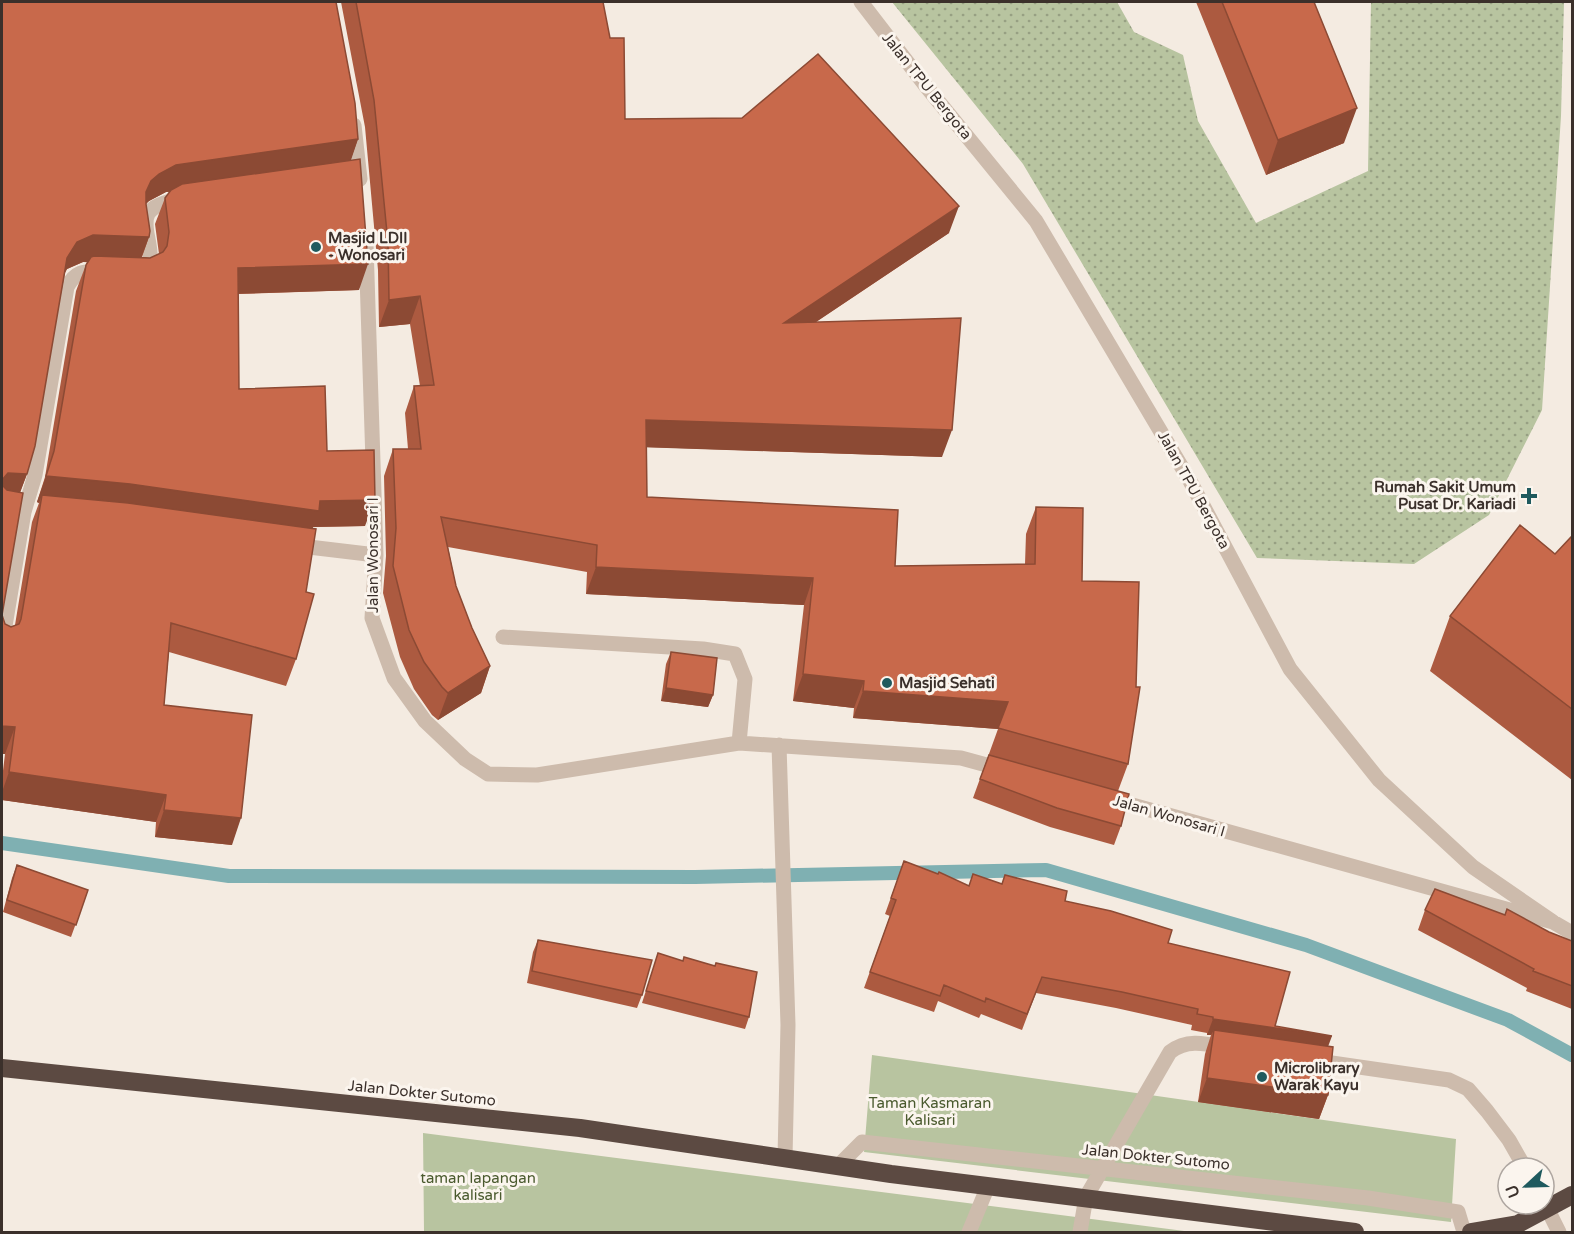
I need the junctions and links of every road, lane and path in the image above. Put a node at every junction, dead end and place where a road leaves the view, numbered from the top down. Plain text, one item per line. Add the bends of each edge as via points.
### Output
1 (861, 2) edge
2 (351, 106) edge
3 (362, 196) edge
4 (192, 198) edge
5 (364, 228) edge
6 (274, 542) edge
7 (376, 555) junction
8 (503, 637) dead end
9 (2, 644) edge
10 (740, 743) junction
11 (779, 745) junction
12 (1018, 774) edge
13 (1097, 796) edge
14 (1553, 922) junction
15 (1572, 933) edge
16 (1237, 1049) edge
17 (1296, 1058) edge
18 (2, 1068) edge
19 (784, 1156) junction
20 (1518, 1156) edge
21 (838, 1166) junction
22 (1101, 1169) junction
23 (988, 1186) junction
24 (1572, 1195) edge
25 (1086, 1197) junction
26 (1556, 1201) edge
27 (1530, 1216) edge
28 (1551, 1216) edge
29 (969, 1233) edge
30 (1080, 1233) edge
31 (1355, 1233) edge
32 (1464, 1233) edge
33 (1470, 1233) edge
34 (1559, 1233) edge

1 - 14 street, Jalan TPU Bergota via 1036,221 1190,481 1290,669 1379,780 1473,867
2 - 3 street via 354,176
4 - 9 street via 170,201 149,211 145,219 148,270 141,274 83,272 75,275 67,287
5 - 7 street, Jalan Wonosari I
6 - 7 street
7 - 10 street, Jalan Wonosari I via 372,618 394,678 425,721 465,759 489,774 537,775
8 - 10 street via 735,654 745,679
10 - 11 street, Jalan Wonosari I
11 - 12 street, Jalan Wonosari I via 961,758
11 - 19 street via 788,1025
13 - 14 street, Jalan Wonosari I
14 - 15 street, Jalan TPU Bergota
16 - 22 street via 1190,1042 1170,1052
17 - 20 street via 1449,1080 1468,1089
18 - 19 highway, Jalan Dokter Sutomo via 580,1128
19 - 21 highway, Jalan Dokter Sutomo
21 - 22 street, Jalan Dokter Sutomo via 862,1142
21 - 23 highway, Jalan Dokter Sutomo
22 - 25 street
22 - 32 street, Jalan Dokter Sutomo via 1368,1198 1458,1212
23 - 25 highway, Jalan Dokter Sutomo
23 - 29 street
24 - 26 highway
25 - 30 street
25 - 31 highway, Jalan Dokter Sutomo
27 - 33 highway via 1518,1224
28 - 34 street

